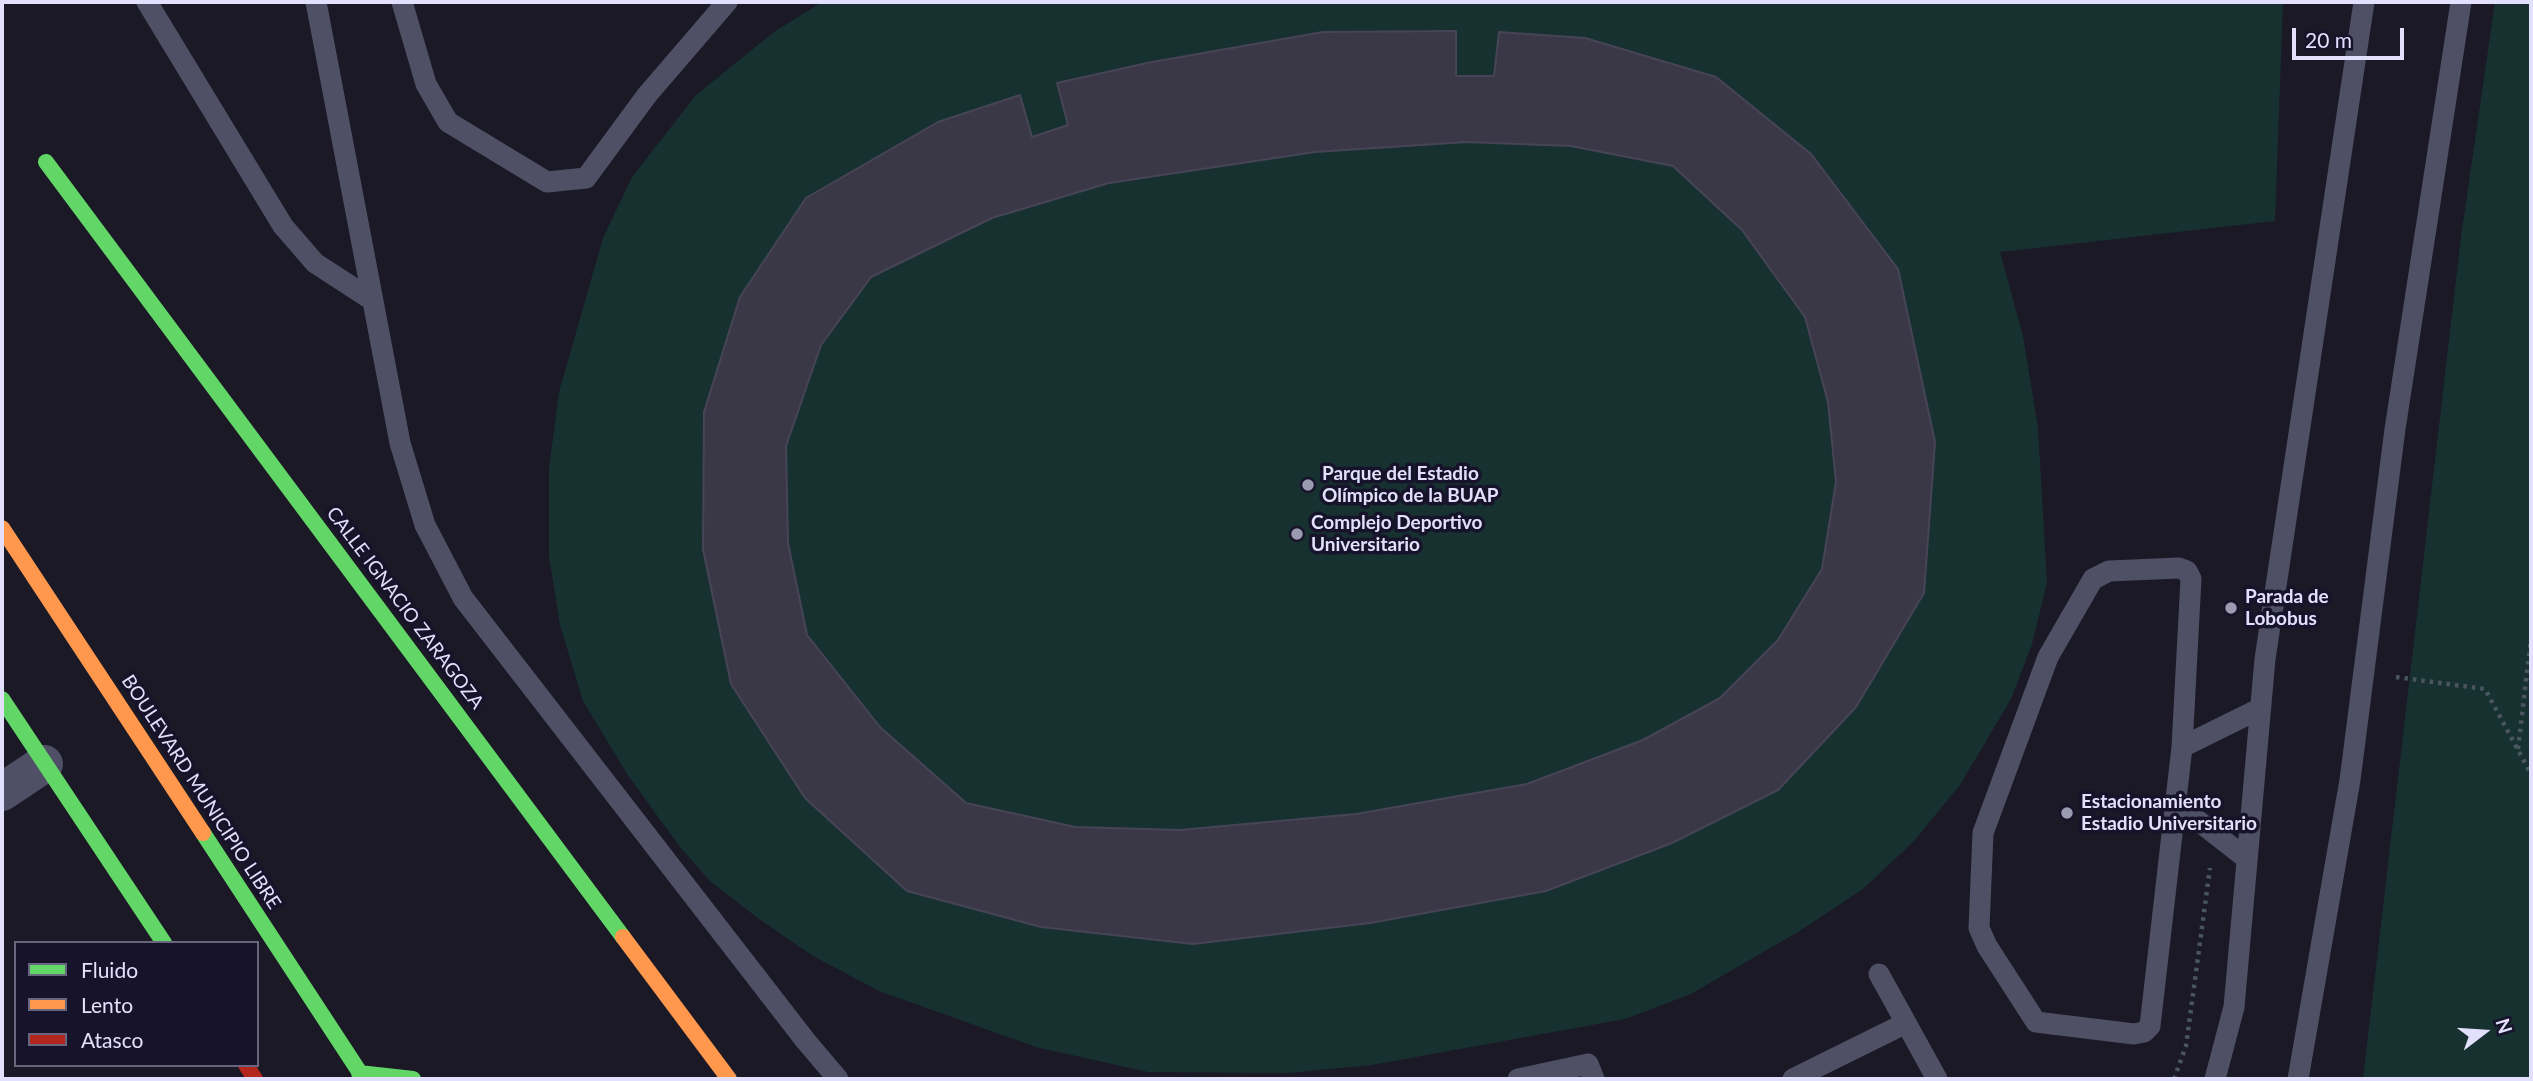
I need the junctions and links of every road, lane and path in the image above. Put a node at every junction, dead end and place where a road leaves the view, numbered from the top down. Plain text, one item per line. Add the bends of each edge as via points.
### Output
1 (148, 2) edge
2 (316, 2) edge
3 (402, 2) edge
4 (727, 2) edge
5 (2364, 2) edge
6 (2461, 2) edge
7 (46, 162) dead end
8 (372, 300) junction
9 (2, 528) edge
10 (2531, 638) edge
11 (2396, 677) dead end
12 (2, 699) edge
13 (2259, 709) junction
14 (2182, 747) junction
15 (2518, 750) junction
16 (44, 764) junction
17 (2531, 774) edge
18 (2, 792) edge
19 (2178, 805) junction
20 (2247, 859) junction
21 (163, 941) edge
22 (1879, 974) dead end
23 (1906, 1023) junction
24 (362, 1076) edge
25 (413, 1079) edge
26 (729, 1079) edge
27 (838, 1079) edge
28 (1518, 1079) edge
29 (1594, 1079) edge
30 (1793, 1079) edge
31 (1937, 1079) edge
32 (2215, 1079) edge
33 (2298, 1079) edge

1 - 8 lane via 283,226 315,263
2 - 8 lane
3 - 4 lane via 426,84 448,122 547,182 586,178 647,95
5 - 13 lane
6 - 33 lane via 2395,429 2350,780
7 - 26 street, CALLE IGNACIO ZARAGOZA
8 - 27 lane via 400,443 425,525 463,598
9 - 24 street, BOULEVARD MUNICIPIO LIBRE
10 - 15 path
11 - 15 path via 2484,689
12 - 16 street
13 - 14 lane
13 - 20 lane
14 - 19 lane
14 - 19 lane via 2188,571 2109,571 2092,579 2048,657 1983,833 1979,928 2036,1022 2134,1034 2150,1026
15 - 17 path
16 - 18 street
16 - 21 street
19 - 20 lane
20 - 32 lane via 2234,1007
22 - 23 lane
23 - 30 lane
23 - 31 lane
24 - 25 street
28 - 29 lane via 1588,1064

